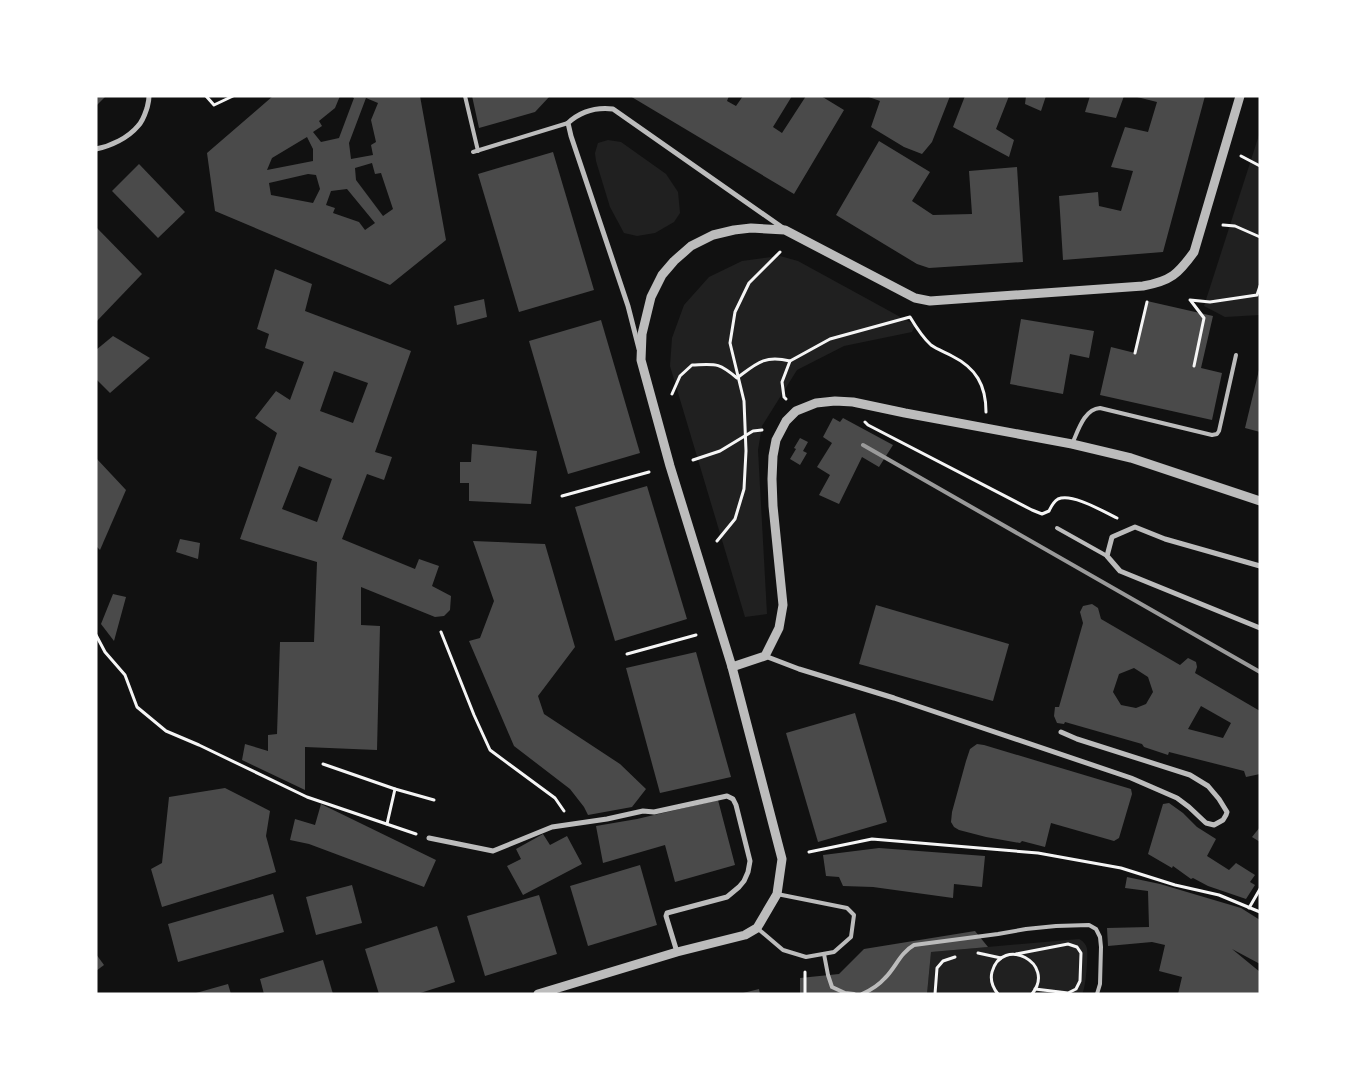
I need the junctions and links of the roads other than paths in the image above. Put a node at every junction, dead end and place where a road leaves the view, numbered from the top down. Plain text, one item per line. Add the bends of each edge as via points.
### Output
1 (149, 96) edge
2 (465, 96) edge
3 (1240, 96) edge
4 (568, 123) junction
5 (96, 149) edge
6 (785, 230) junction
7 (1236, 355) dead end
8 (641, 360) junction
9 (1072, 444) junction
10 (1260, 501) edge
11 (1057, 528) dead end
12 (1107, 556) junction
13 (1260, 566) edge
14 (1260, 628) edge
15 (765, 656) junction
16 (732, 667) junction
17 (1061, 732) dead end
18 (428, 838) road end
19 (777, 894) junction
20 (758, 928) junction
21 (677, 952) junction
22 (824, 954) junction
23 (538, 994) edge
24 (854, 994) edge
25 (862, 994) edge
26 (1097, 994) edge

1 - 5 street via 138,127 119,141
2 - 4 lane via 475,151
3 - 6 street via 1194,252 1182,269 1157,284 930,301 915,298
4 - 6 street via 584,112 598,108 613,109
4 - 8 street via 628,306
6 - 8 street via 751,228 713,235 691,246 674,261 662,275 652,297 642,334
7 - 9 lane via 1217,434 1095,408 1085,417
8 - 16 street
9 - 10 street via 1132,458
9 - 15 street via 853,402 821,402 796,411 786,421 776,440 773,456 773,506 783,605 779,628
11 - 12 lane
12 - 13 street via 1112,537 1135,527 1165,539
12 - 14 street via 1120,571
15 - 16 street
15 - 17 street via 1131,778 1177,798 1206,823 1214,825 1226,815 1208,786 1190,775
16 - 19 street via 782,859
18 - 21 street via 493,851 552,827 643,811 654,812 727,796 736,805 750,861 748,872 739,887 726,897 668,913 666,916
19 - 20 street
19 - 22 lane via 847,908 854,915 851,936 834,952
20 - 21 street via 745,935
20 - 22 lane via 784,950 806,957
21 - 23 street
22 - 24 lane via 832,987
25 - 26 lane via 886,978 902,953 914,945 1078,924 1096,929 1100,937

